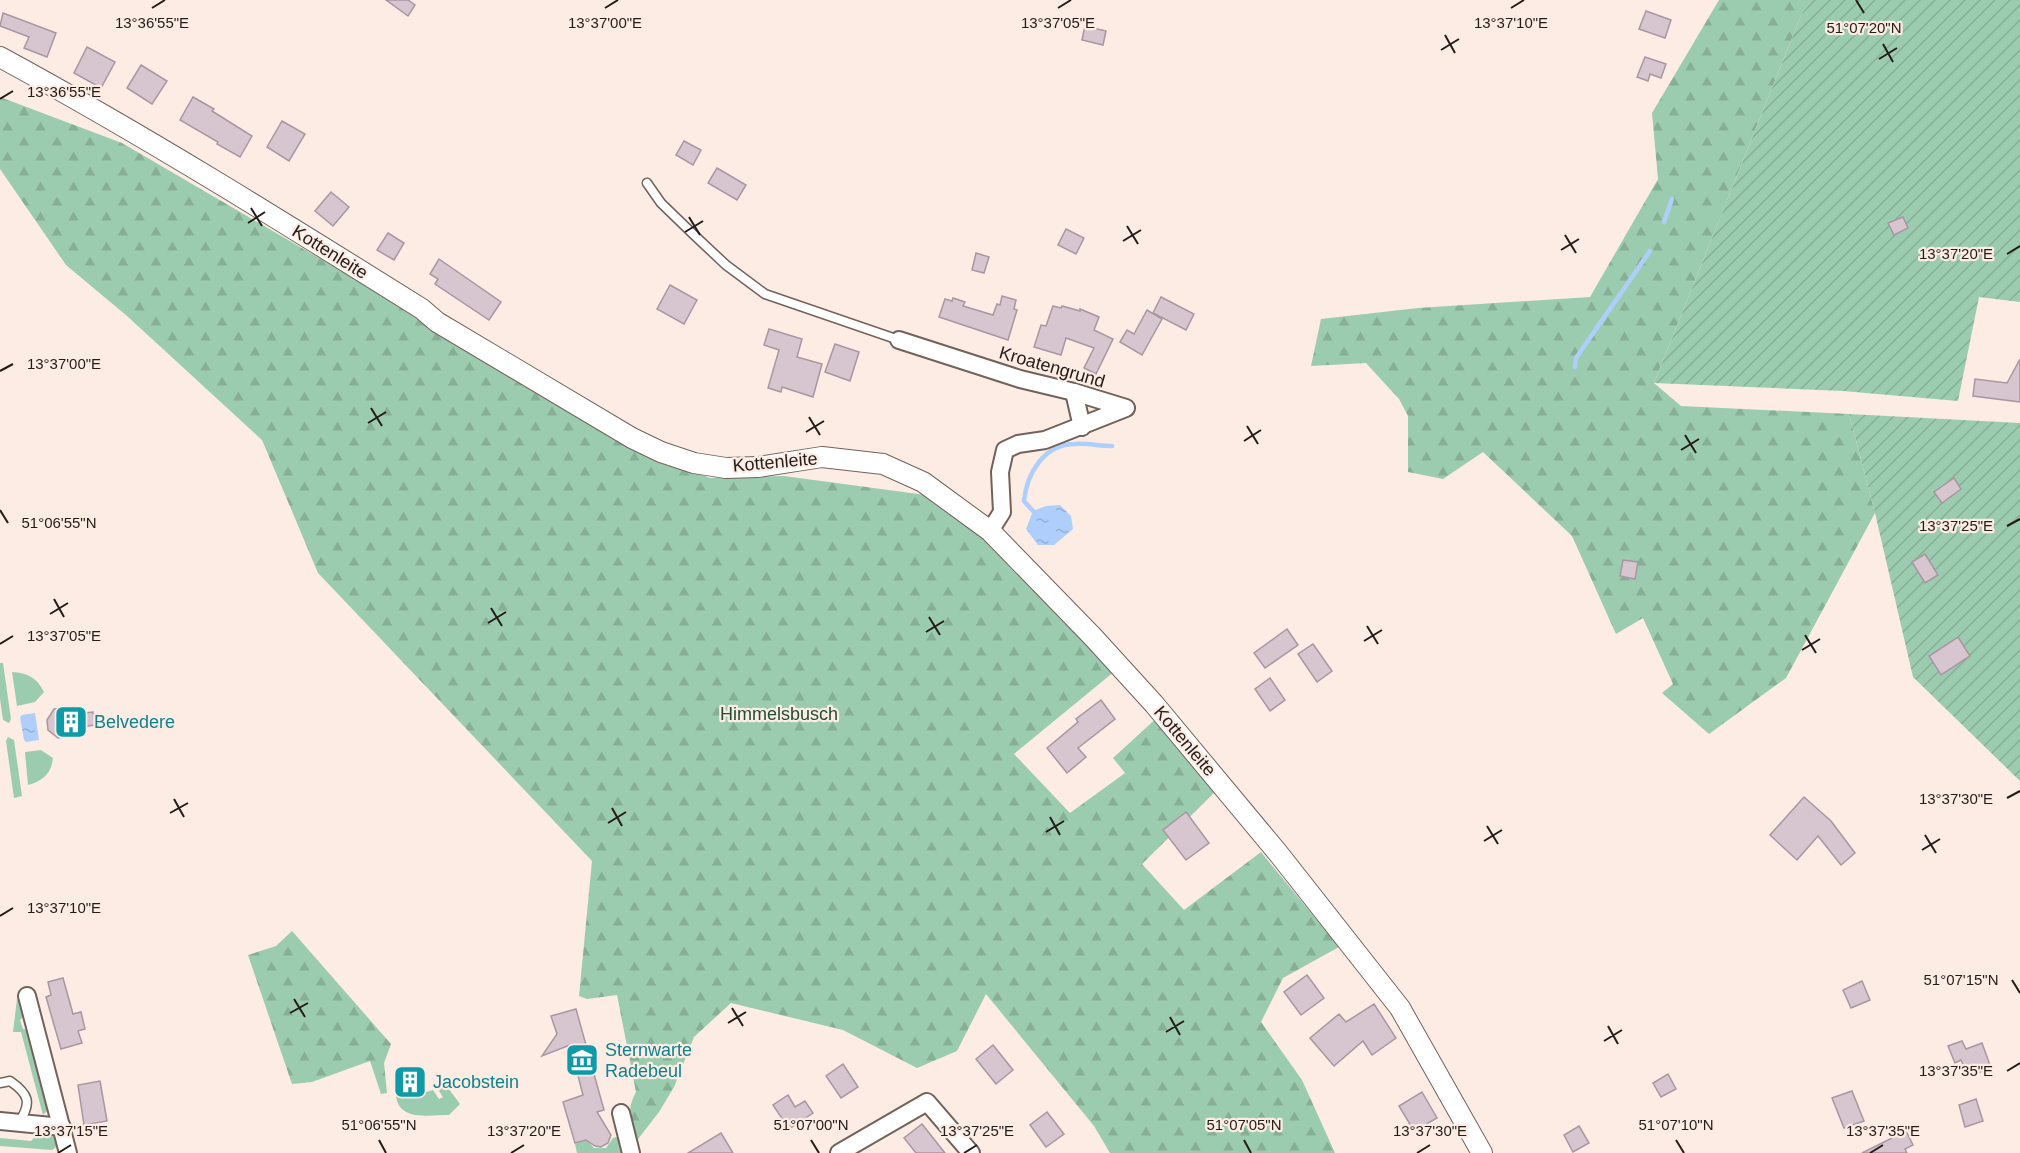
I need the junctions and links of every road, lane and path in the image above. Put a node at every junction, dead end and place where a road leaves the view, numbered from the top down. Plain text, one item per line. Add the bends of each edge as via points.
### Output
1 (0, 57) edge
2 (647, 183) dead end
3 (899, 340) joint
4 (1074, 392) junction
5 (1082, 426) junction
6 (990, 531) junction
7 (27, 996) dead end
8 (0, 1083) edge
9 (621, 1113) dead end
10 (0, 1121) edge
11 (19, 1122) junction
12 (62, 1126) junction
13 (68, 1153) edge
14 (631, 1153) edge
15 (839, 1153) edge
16 (971, 1153) edge
17 (1482, 1153) edge

1 - 6 street, Kottenleite via 215,180 437,322 661,452 726,468 822,457 883,464 923,482
2 - 3 lane, Kroatengrund via 693,234 765,294
3 - 4 street, Kroatengrund via 1020,380
4 - 5 street
4 - 5 street, Kroatengrund via 1126,408
5 - 6 street, Kroatengrund via 1005,450 1000,472 1002,512
6 - 17 street, Kottenleite via 1154,704 1379,980 1400,1008
7 - 12 street
8 - 11 lane via 10,1081 22,1089 27,1099 27,1111
9 - 14 street
10 - 11 street
11 - 12 street
12 - 13 street
15 - 16 street via 927,1102

